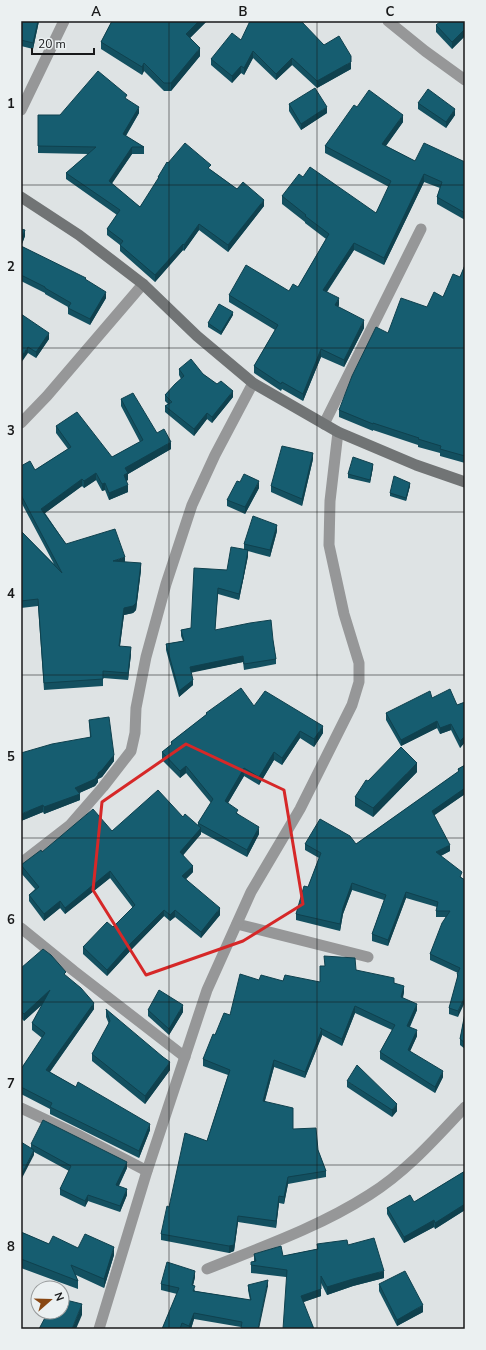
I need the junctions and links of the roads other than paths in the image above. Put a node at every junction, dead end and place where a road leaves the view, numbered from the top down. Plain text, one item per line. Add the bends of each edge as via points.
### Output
1 (64, 21) edge
2 (388, 21) edge
3 (465, 80) edge
4 (21, 110) edge
5 (21, 197) edge
6 (421, 229) dead end
7 (143, 284) junction
8 (253, 383) junction
9 (21, 423) edge
10 (324, 424) junction
11 (338, 432) junction
12 (465, 482) edge
13 (21, 863) edge
14 (237, 924) junction
15 (21, 928) edge
16 (368, 957) dead end
17 (185, 1058) junction
18 (465, 1107) edge
19 (21, 1108) edge
20 (147, 1171) junction
21 (207, 1269) dead end
22 (99, 1329) edge

1 - 4 street
2 - 3 street
5 - 7 main road via 79,235
6 - 10 street
7 - 8 main road via 197,336
7 - 9 street
8 - 10 main road
8 - 13 street via 192,505 166,584 146,657 131,751 104,787 70,825
10 - 11 main road
11 - 12 main road via 416,465
11 - 14 street via 330,501 329,545 344,614 359,663 359,682 352,705 304,802 251,892
14 - 16 street
14 - 17 street via 207,990
15 - 17 street
17 - 20 street
18 - 21 street via 402,1171 370,1194 328,1219
19 - 20 street
20 - 22 street

